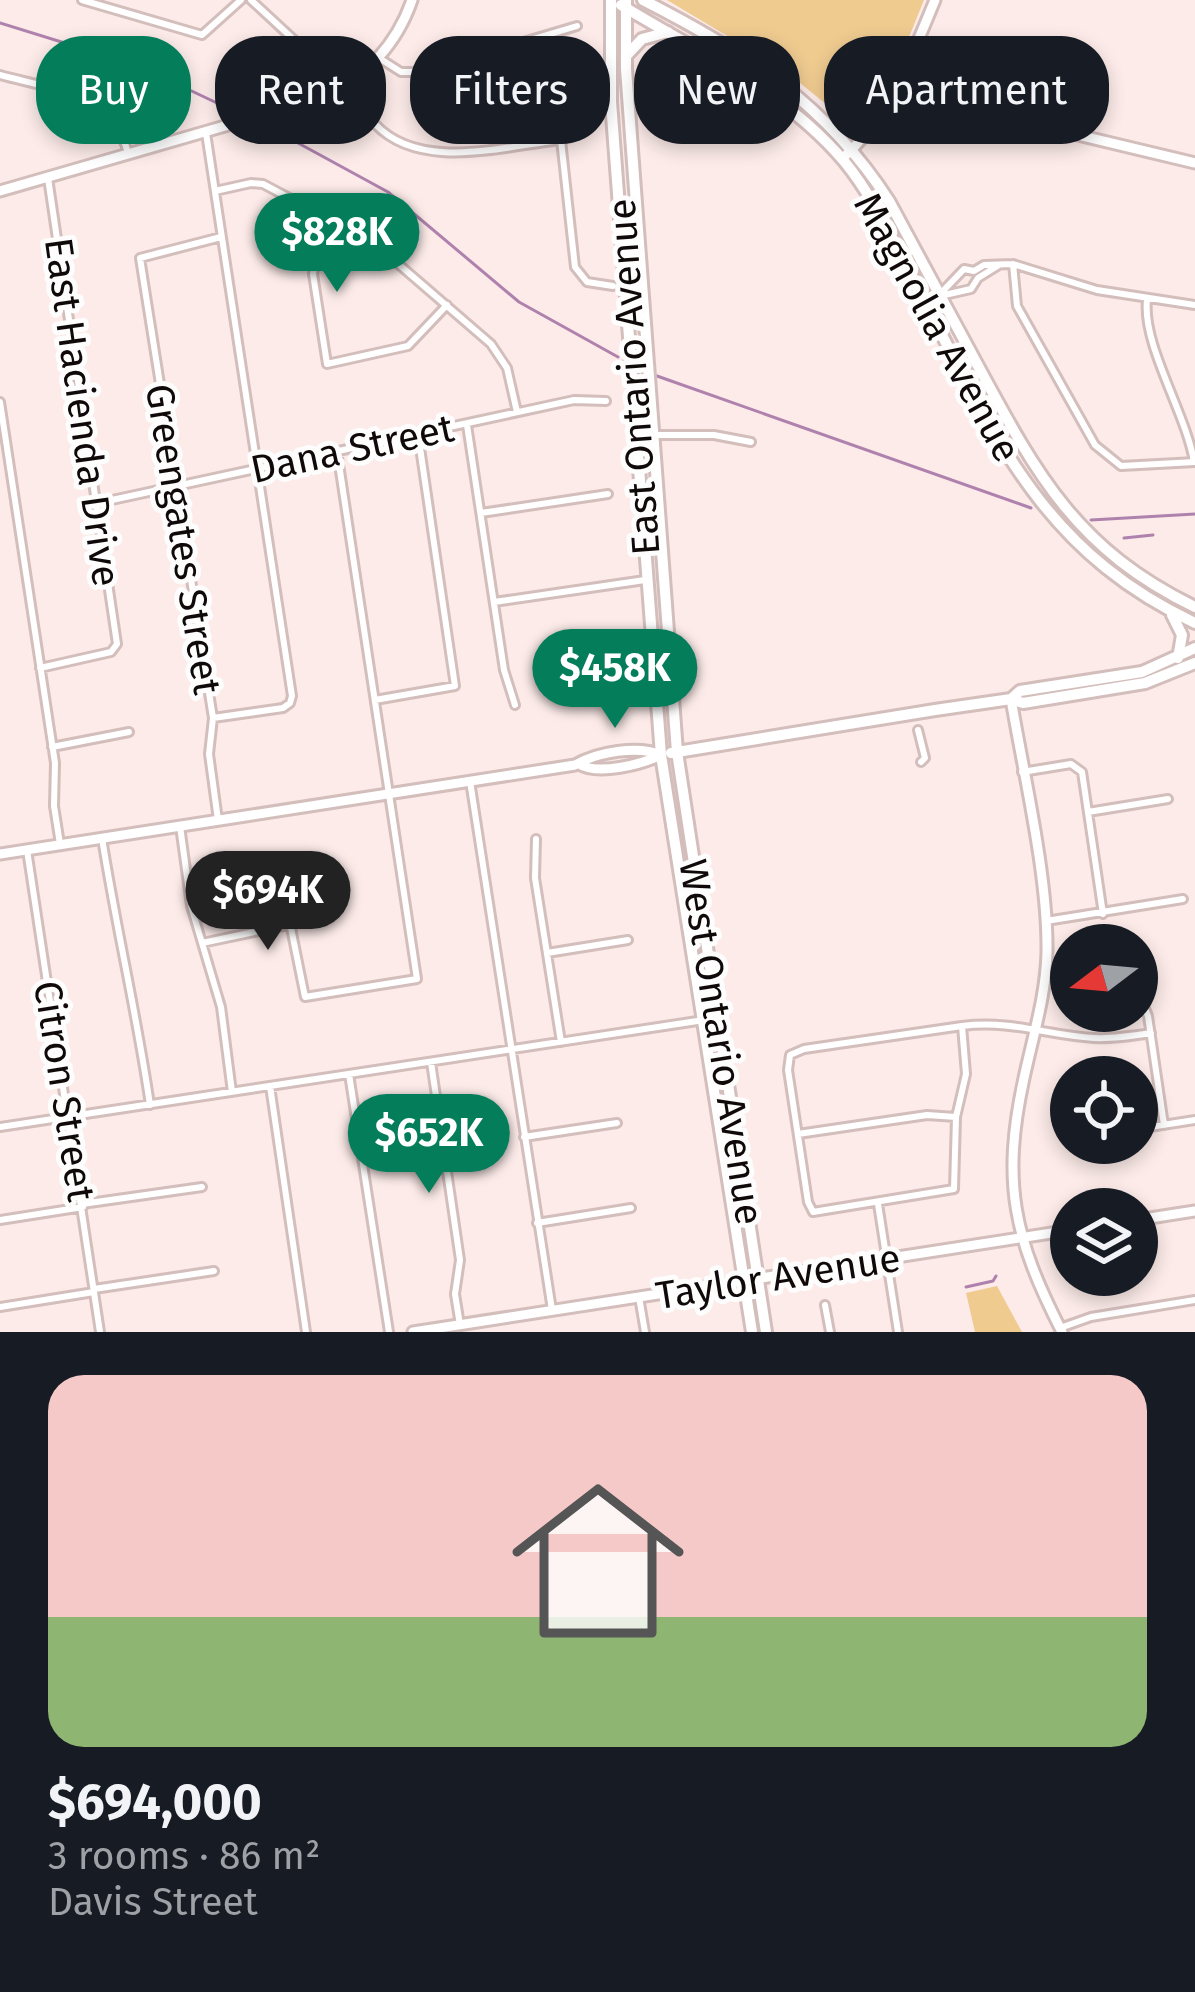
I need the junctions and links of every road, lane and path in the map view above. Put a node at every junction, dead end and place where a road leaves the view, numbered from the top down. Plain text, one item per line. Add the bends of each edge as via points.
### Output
1 (82, 0) edge
2 (241, 0) edge
3 (251, 0) edge
4 (412, 0) edge
5 (612, 0) edge
6 (643, 0) edge
7 (935, 0) edge
8 (98, 2) edge
9 (626, 4) edge
10 (577, 26) dead end
11 (668, 32) junction
12 (294, 36) edge
13 (921, 36) edge
14 (386, 49) edge
15 (626, 56) junction
16 (386, 62) edge
17 (0, 75) edge
18 (215, 129) edge
19 (386, 131) edge
20 (206, 132) junction
21 (1109, 142) edge
22 (858, 144) edge
23 (853, 149) junction
24 (128, 153) junction
25 (842, 159) junction
26 (1195, 163) edge
27 (48, 177) junction
28 (0, 191) edge
29 (214, 192) junction
30 (336, 222) junction
31 (220, 237) junction
32 (1012, 264) junction
33 (976, 275) junction
34 (613, 286) dead end
35 (940, 296) junction
36 (1147, 298) junction
37 (926, 303) junction
38 (447, 305) junction
39 (1195, 305) edge
40 (607, 401) dead end
41 (0, 402) edge
42 (517, 412) junction
43 (467, 423) junction
44 (418, 434) junction
45 (637, 435) junction
46 (652, 435) junction
47 (751, 442) dead end
48 (337, 452) junction
49 (1195, 462) edge
50 (257, 469) junction
51 (178, 486) junction
52 (608, 494) dead end
53 (98, 503) junction
54 (480, 514) junction
55 (648, 580) junction
56 (494, 602) junction
57 (1195, 607) edge
58 (1166, 609) junction
59 (1195, 623) edge
60 (1195, 648) edge
61 (1178, 658) junction
62 (670, 663) junction
63 (1195, 663) edge
64 (40, 668) junction
65 (1010, 699) junction
66 (375, 700) junction
67 (515, 705) dead end
68 (213, 718) junction
69 (918, 730) dead end
70 (130, 732) dead end
71 (52, 747) junction
72 (676, 752) junction
73 (662, 754) junction
74 (921, 762) dead end
75 (1022, 772) junction
76 (470, 781) junction
77 (389, 793) junction
78 (1168, 799) dead end
79 (1088, 812) junction
80 (218, 820) junction
81 (179, 826) junction
82 (102, 838) junction
83 (536, 839) dead end
84 (60, 844) junction
85 (27, 850) junction
86 (0, 854) edge
87 (1183, 898) dead end
88 (1103, 914) junction
89 (326, 916) dead end
90 (1046, 921) junction
91 (290, 923) junction
92 (628, 940) dead end
93 (202, 943) junction
94 (547, 953) junction
95 (719, 1012) junction
96 (704, 1020) junction
97 (962, 1026) junction
98 (1036, 1028) junction
99 (1151, 1033) joint
100 (561, 1042) junction
101 (511, 1049) junction
102 (430, 1062) junction
103 (350, 1074) junction
104 (270, 1086) junction
105 (232, 1092) junction
106 (150, 1105) junction
107 (68, 1117) junction
108 (956, 1117) junction
109 (1195, 1120) edge
110 (617, 1123) dead end
111 (1164, 1125) junction
112 (1158, 1126) edge
113 (0, 1127) edge
114 (797, 1134) junction
115 (524, 1137) junction
116 (202, 1187) dead end
117 (878, 1204) junction
118 (82, 1206) junction
119 (631, 1208) dead end
120 (1195, 1211) edge
121 (1158, 1217) edge
122 (0, 1220) edge
123 (538, 1223) junction
124 (1050, 1233) edge
125 (1020, 1238) junction
126 (887, 1258) junction
127 (214, 1271) dead end
128 (750, 1279) junction
129 (94, 1290) junction
130 (639, 1297) junction
131 (1195, 1300) edge
132 (825, 1306) dead end
133 (0, 1307) edge
134 (552, 1310) junction
135 (460, 1324) junction
136 (1061, 1330) edge
137 (100, 1332) edge
138 (306, 1332) edge
139 (389, 1332) edge
140 (413, 1332) edge
141 (644, 1332) edge
142 (752, 1332) edge
143 (766, 1332) edge
144 (830, 1332) edge
145 (898, 1332) edge

1 - 8 street
2 - 8 street via 202,35
3 - 12 street
4 - 14 street
5 - 9 main road, Magnolia Avenue
5 - 45 main road, East Ontario Avenue via 611,102
6 - 23 main road, Magnolia Avenue via 765,69
7 - 13 street
9 - 11 main road, Magnolia Avenue
9 - 15 main road, East Ontario Avenue
10 - 16 street via 423,72
11 - 15 main road via 642,39
11 - 25 main road, Magnolia Avenue via 762,88
15 - 46 main road, East Ontario Avenue
17 - 24 street via 96,105
18 - 20 street
19 - 34 street via 418,150 449,152 561,140 575,267 587,282
20 - 24 street
20 - 29 street
21 - 26 street
22 - 23 street
23 - 25 street
23 - 35 main road, Magnolia Avenue
24 - 27 street
25 - 37 main road, Magnolia Avenue
27 - 28 street
27 - 53 street, East Hacienda Drive
29 - 30 street via 263,184
29 - 31 street
30 - 38 street
30 - 38 street via 314,274 327,364 408,346
31 - 50 street
31 - 51 street, Greengates Street via 140,259
32 - 33 street
32 - 36 street
32 - 49 street via 1017,305 1095,446 1134,468
33 - 35 street via 971,289
33 - 35 street via 961,270
35 - 37 street
35 - 57 main road, Magnolia Avenue via 1056,499 1116,559
36 - 39 street
36 - 49 street via 1148,327
37 - 58 main road, Magnolia Avenue via 1044,509 1106,571
38 - 42 street via 500,353
40 - 42 street, Dana Street
41 - 64 street
42 - 43 street, Dana Street
43 - 44 street, Dana Street
43 - 54 street
44 - 48 street, Dana Street
44 - 66 street via 455,686
45 - 46 street
45 - 55 main road, East Ontario Avenue
46 - 47 street
46 - 62 main road, East Ontario Avenue
48 - 50 street, Dana Street
48 - 66 street
50 - 51 street, Dana Street
50 - 68 street via 290,703
51 - 53 street, Dana Street
51 - 68 street, Greengates Street
52 - 54 street
53 - 64 street, East Hacienda Drive via 117,648
54 - 56 street
55 - 56 street
55 - 62 main road via 657,587
55 - 73 main road, East Ontario Avenue
56 - 67 street
58 - 59 main road, Magnolia Avenue
58 - 61 main road via 1182,634
60 - 61 main road
61 - 65 main road
62 - 72 main road, East Ontario Avenue
63 - 65 main road via 1145,683 1023,704
64 - 71 street
65 - 72 main road
65 - 75 street
66 - 77 street
68 - 80 street, Greengates Street
69 - 74 street
70 - 71 street
71 - 84 street
72 - 73 main road
72 - 95 main road, West Ontario Avenue
73 - 76 street
73 - 96 main road, West Ontario Avenue
75 - 79 street via 1077,766
75 - 90 street
76 - 77 street
76 - 101 street
77 - 80 street
77 - 91 street via 417,980 305,997
78 - 79 street
79 - 88 street
80 - 81 street
81 - 82 street
81 - 93 street
82 - 84 street
82 - 106 street
83 - 94 street
84 - 85 street
85 - 86 street
85 - 107 street, Citron Street
87 - 88 street
88 - 90 street
89 - 91 street
90 - 98 street
91 - 93 street
92 - 94 street
93 - 105 street via 215,976
94 - 100 street
95 - 96 street
95 - 128 main road, West Ontario Avenue
96 - 100 street
96 - 128 main road, West Ontario Avenue
97 - 98 street
97 - 108 street via 966,1074
97 - 114 street via 790,1054
98 - 99 street via 1092,1038
98 - 125 street via 1013,1150
99 - 111 street
100 - 101 street
101 - 102 street
101 - 115 street
102 - 103 street
102 - 135 street via 460,1259
103 - 104 street
103 - 139 street
104 - 105 street
104 - 138 street
105 - 106 street
106 - 107 street
107 - 113 street
107 - 118 street, Citron Street
108 - 114 street
108 - 117 street via 955,1190
109 - 111 street
110 - 115 street
111 - 112 street
114 - 117 street via 813,1212
115 - 123 street
116 - 118 street
117 - 126 street
118 - 122 street
118 - 129 street, Citron Street
119 - 123 street
120 - 121 street
123 - 134 street
124 - 125 street, Taylor Avenue
125 - 126 street, Taylor Avenue
125 - 136 street
126 - 128 street, Taylor Avenue
126 - 145 street
127 - 129 street
128 - 130 street, Taylor Avenue
128 - 142 main road, West Ontario Avenue
128 - 143 main road, West Ontario Avenue
129 - 133 street
129 - 137 street, Citron Street
130 - 134 street, Taylor Avenue
130 - 141 street
131 - 136 street via 1091,1316
132 - 144 street
134 - 135 street, Taylor Avenue
135 - 140 street, Taylor Avenue

